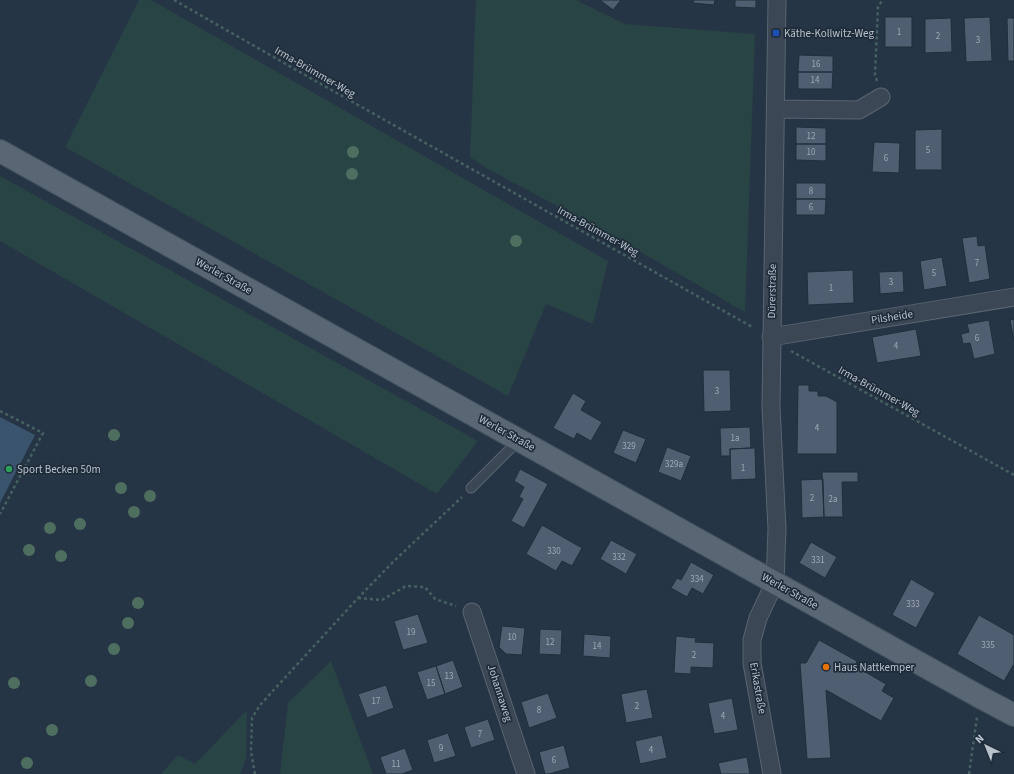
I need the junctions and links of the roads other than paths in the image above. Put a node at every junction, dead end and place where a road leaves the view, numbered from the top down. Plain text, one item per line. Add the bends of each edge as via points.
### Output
1 (777, 0) edge
2 (881, 97) road end
3 (776, 110) junction
4 (0, 151) edge
5 (1014, 297) edge
6 (771, 337) junction
7 (519, 440) junction
8 (471, 488) road end
9 (775, 582) junction
10 (472, 612) road end
11 (1014, 715) edge
12 (526, 774) edge
13 (772, 774) edge

1 - 3 street, Dürerstraße
2 - 3 street via 859,110
3 - 6 street, Dürerstraße
4 - 7 main road, Werler Straße
5 - 6 street, Pilsheide
6 - 9 street, Dürerstraße via 771,406 777,529
7 - 8 lane
7 - 9 main road, Werler Straße
9 - 11 main road, Werler Straße
9 - 13 street, Erikastraße via 758,618 752,640 752,663
10 - 12 street, Johannaweg

